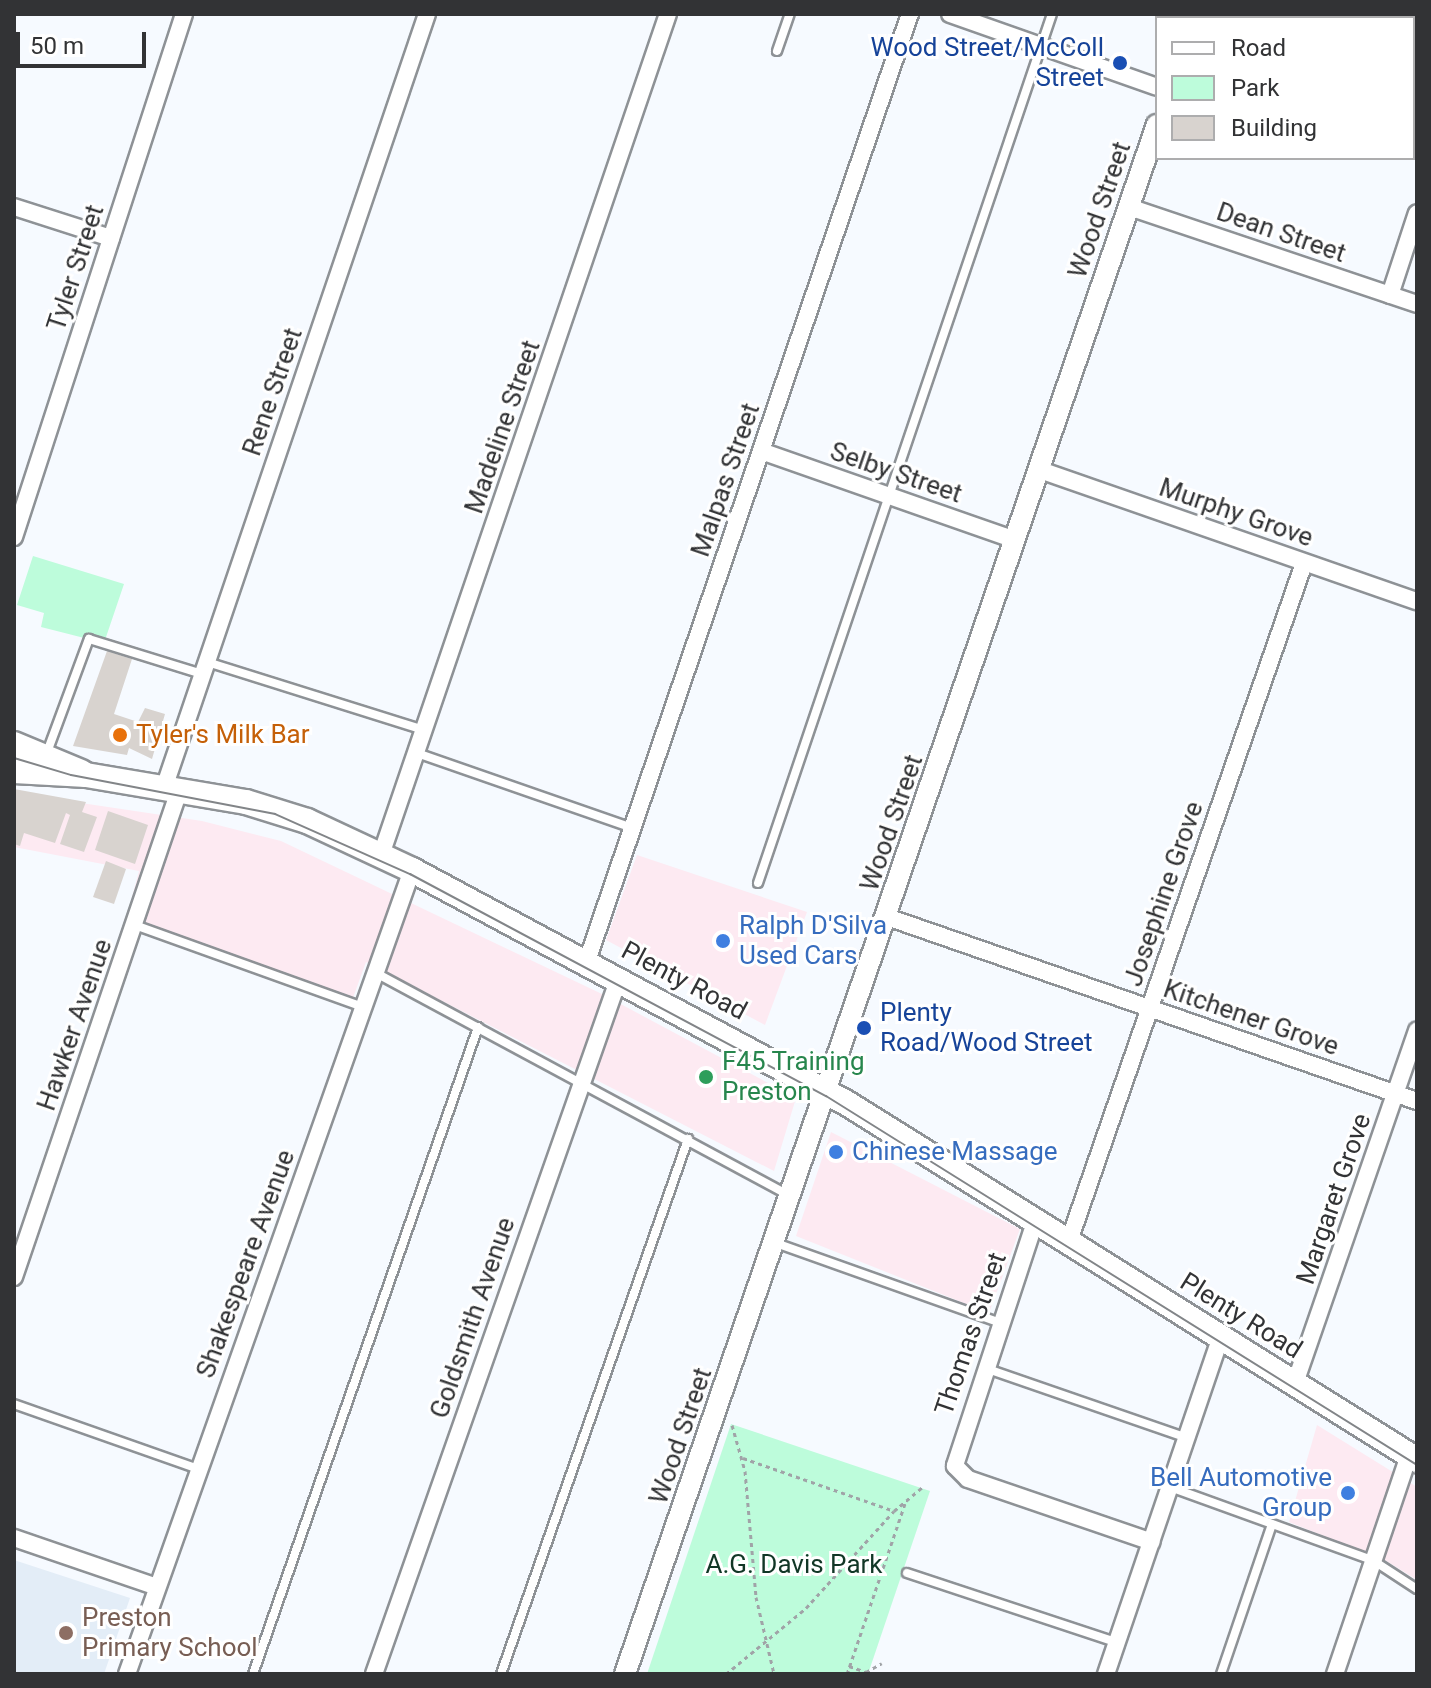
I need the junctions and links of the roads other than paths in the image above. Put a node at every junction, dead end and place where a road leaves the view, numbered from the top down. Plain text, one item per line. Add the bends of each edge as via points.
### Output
1 (184, 14) edge
2 (427, 14) edge
3 (668, 14) edge
4 (790, 14) edge
5 (910, 14) edge
6 (950, 14) edge
7 (1052, 14) edge
8 (1040, 46) junction
9 (777, 51) dead end
10 (1155, 86) edge
11 (1155, 131) edge
12 (14, 207) edge
13 (1129, 207) junction
14 (1417, 213) edge
15 (111, 238) junction
16 (1390, 295) junction
17 (1417, 304) edge
18 (761, 451) junction
19 (1040, 470) junction
20 (890, 496) junction
21 (14, 537) edge
22 (1015, 540) junction
23 (1304, 563) junction
24 (1417, 601) edge
25 (205, 668) junction
26 (425, 730) junction
27 (14, 744) edge
28 (417, 753) junction
29 (46, 755) junction
30 (14, 771) edge
31 (86, 775) junction
32 (172, 787) junction
33 (632, 828) junction
34 (381, 855) junction
35 (412, 870) junction
36 (758, 883) dead end
37 (887, 917) junction
38 (135, 925) junction
39 (587, 961) junction
40 (375, 973) junction
41 (619, 978) junction
42 (363, 1007) junction
43 (1150, 1008) junction
44 (478, 1027) junction
45 (1417, 1031) edge
46 (581, 1084) junction
47 (828, 1092) junction
48 (1395, 1093) junction
49 (1417, 1101) edge
50 (688, 1139) junction
51 (792, 1197) junction
52 (1036, 1219) junction
53 (1069, 1241) junction
54 (776, 1243) junction
55 (14, 1277) edge
56 (1001, 1323) junction
57 (1221, 1336) junction
58 (985, 1368) junction
59 (1295, 1383) junction
60 (14, 1404) edge
61 (1188, 1438) junction
62 (1413, 1457) edge
63 (199, 1469) junction
64 (1170, 1487) junction
65 (1272, 1524) junction
66 (14, 1538) edge
67 (1152, 1542) junction
68 (1374, 1561) junction
69 (907, 1573) dead end
70 (157, 1587) junction
71 (1417, 1589) edge
72 (1117, 1643) junction
73 (127, 1674) edge
74 (253, 1674) edge
75 (374, 1674) edge
76 (501, 1674) edge
77 (625, 1674) edge
78 (1106, 1674) edge
79 (1221, 1674) edge
80 (1335, 1674) edge

1 - 15 street, Tyler Street
2 - 25 street, Rene Street
3 - 26 street, Madeline Street
4 - 9 lane
5 - 18 street, Malpas Street
6 - 8 street
7 - 8 lane
8 - 10 street
8 - 20 lane
11 - 13 street, Wood Street
12 - 15 street
13 - 16 street, Dean Street
13 - 19 street, Wood Street
14 - 16 street
15 - 21 street, Tyler Street
16 - 17 street, Dean Street
18 - 20 street, Selby Street
18 - 33 street, Malpas Street
19 - 22 street, Wood Street
19 - 23 street, Murphy Grove
20 - 22 street, Selby Street
20 - 36 lane
22 - 37 street, Wood Street
23 - 24 street, Murphy Grove
23 - 43 street, Josephine Grove
25 - 26 lane
25 - 29 lane via 89,639
25 - 32 street, Rene Street
26 - 28 street, Madeline Street
27 - 29 main road, Plenty Road
28 - 33 lane
28 - 34 street, Madeline Street
29 - 31 main road, Plenty Road
30 - 31 main road, Plenty Road
31 - 32 main road, Plenty Road
32 - 34 main road, Plenty Road via 276,810
32 - 38 street, Hawker Avenue
33 - 39 street, Malpas Street
34 - 35 main road, Plenty Road
35 - 39 main road, Plenty Road
35 - 40 street, Shakespeare Avenue
37 - 43 street, Kitchener Grove
37 - 47 street, Wood Street
38 - 42 lane
38 - 55 street, Hawker Avenue
39 - 41 main road, Plenty Road
40 - 42 street, Shakespeare Avenue
40 - 44 lane
41 - 46 street, Goldsmith Avenue
41 - 47 main road, Plenty Road
42 - 63 street, Shakespeare Avenue
43 - 48 street, Kitchener Grove
43 - 53 street, Josephine Grove
44 - 46 lane
44 - 74 lane
45 - 48 street, Margaret Grove
46 - 50 lane
46 - 75 street, Goldsmith Avenue
47 - 51 street, Wood Street
47 - 52 main road, Plenty Road
48 - 49 street, Kitchener Grove
48 - 59 street, Margaret Grove
50 - 51 lane
50 - 76 lane
51 - 54 street, Wood Street
52 - 53 main road, Plenty Road
52 - 56 street, Thomas Street
53 - 57 main road, Plenty Road
54 - 56 lane
54 - 77 street, Wood Street
56 - 58 street, Thomas Street
57 - 59 main road, Plenty Road
57 - 61 street
58 - 61 lane
58 - 67 street, Thomas Street via 955,1466 968,1479
59 - 62 main road, Plenty Road
60 - 63 lane
61 - 64 street
62 - 68 street
63 - 70 street, Shakespeare Avenue
64 - 65 lane
64 - 67 street
65 - 68 lane
65 - 79 lane
66 - 70 street
67 - 72 street
68 - 71 lane
68 - 80 street
69 - 72 lane
70 - 73 street, Shakespeare Avenue
72 - 78 street

